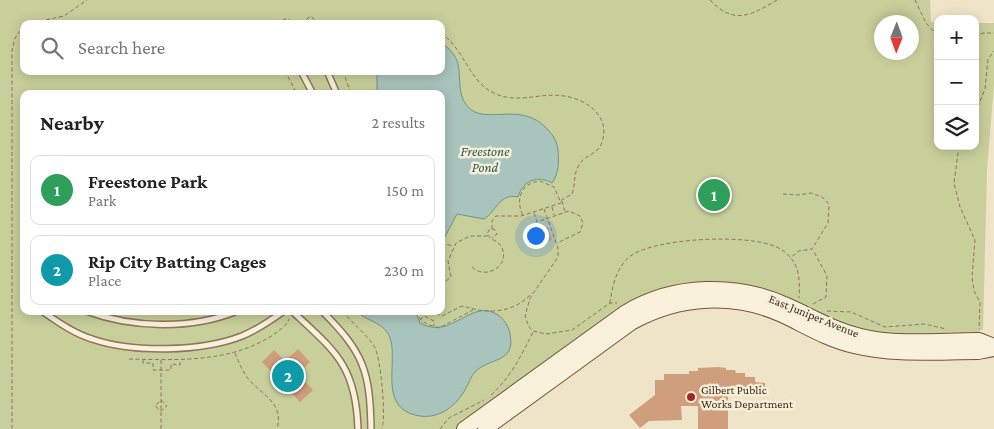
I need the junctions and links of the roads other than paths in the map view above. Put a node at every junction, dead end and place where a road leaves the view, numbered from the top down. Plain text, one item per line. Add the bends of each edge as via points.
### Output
1 (303, 75) edge
2 (329, 75) edge
3 (311, 90) edge
4 (335, 90) edge
5 (48, 315) edge
6 (100, 315) edge
7 (225, 315) edge
8 (278, 315) edge
9 (296, 315) edge
10 (326, 315) edge
11 (994, 348) edge
12 (358, 429) edge
13 (371, 429) edge
14 (464, 429) edge
15 (485, 429) edge

1 - 3 lane
2 - 4 lane
5 - 8 lane via 92,339 144,348 220,343 261,327
6 - 7 lane via 121,321 182,323
9 - 12 lane via 330,347 346,368 355,390
10 - 13 lane via 348,338 368,377
11 - 14 street, East Juniper Avenue via 978,340 874,339 843,331 755,294 719,288 685,292 648,301 626,312
11 - 15 street, East Juniper Avenue via 978,352 871,350 830,339 782,315 749,304 697,301 651,313 631,323

